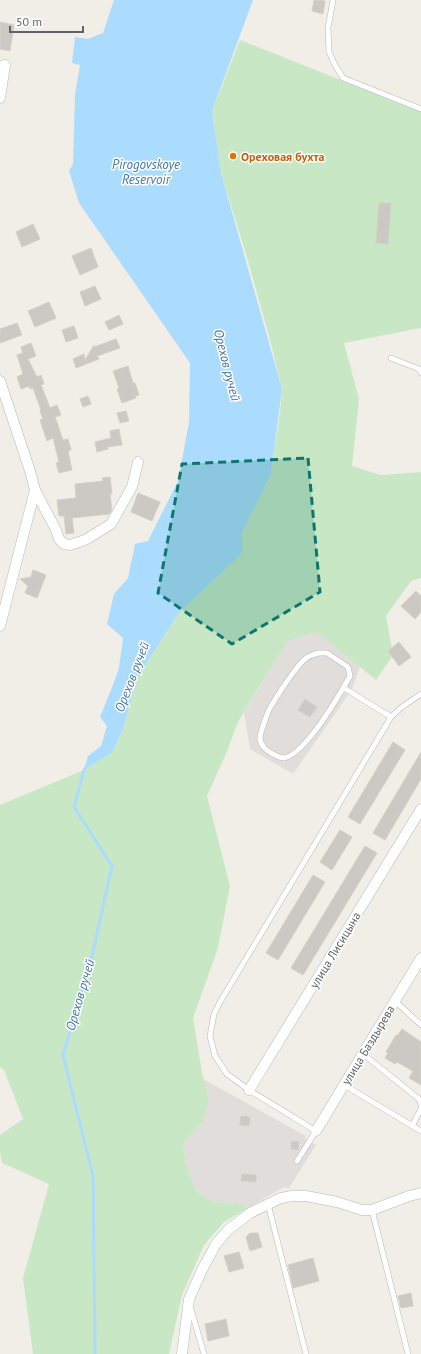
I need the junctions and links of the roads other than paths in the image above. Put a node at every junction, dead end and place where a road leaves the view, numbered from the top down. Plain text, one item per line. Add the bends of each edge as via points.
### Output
1 (333, 0) edge
2 (0, 66) edge
3 (0, 98) edge
4 (421, 109) edge
5 (390, 358) dead end
6 (421, 373) edge
7 (0, 381) edge
8 (138, 462) dead end
9 (35, 490) junction
10 (0, 626) edge
11 (344, 688) junction
12 (421, 694) edge
13 (391, 717) junction
14 (421, 810) edge
15 (421, 958) edge
16 (395, 1001) junction
17 (421, 1025) edge
18 (363, 1054) junction
19 (344, 1085) junction
20 (249, 1090) junction
21 (421, 1105) edge
22 (421, 1109) edge
23 (412, 1126) junction
24 (316, 1131) junction
25 (421, 1131) edge
26 (297, 1161) dead end
27 (421, 1194) edge
28 (268, 1204) junction
29 (372, 1210) junction
30 (189, 1299) junction
31 (182, 1354) edge
32 (204, 1354) edge
33 (306, 1354) edge
34 (408, 1354) edge

1 - 4 lane via 328,28 329,52 343,78
2 - 3 street via 5,65
5 - 6 lane via 419,369
7 - 9 street
8 - 9 street via 132,487 111,524 85,540 70,545 59,539
9 - 10 street
11 - 11 lane via 350,676 348,667 327,653 312,655 305,659 268,711 260,738 264,749 280,758 291,755 312,736
11 - 13 lane
12 - 13 lane
13 - 20 lane via 214,1014 210,1036 216,1056 227,1074
14 - 20 street, улица Лисицына
15 - 16 street, улица Баздырева
16 - 17 lane
16 - 18 street, улица Баздырева
18 - 19 street, улица Баздырева
18 - 21 lane via 418,1099
19 - 23 lane
19 - 24 street, улица Баздырева
20 - 24 lane
22 - 23 lane
23 - 25 lane
24 - 26 lane
27 - 29 street
28 - 29 street via 281,1198 306,1196 362,1210
28 - 30 street via 250,1213 228,1230 216,1244
28 - 33 lane
29 - 34 lane
30 - 31 street
30 - 32 lane

